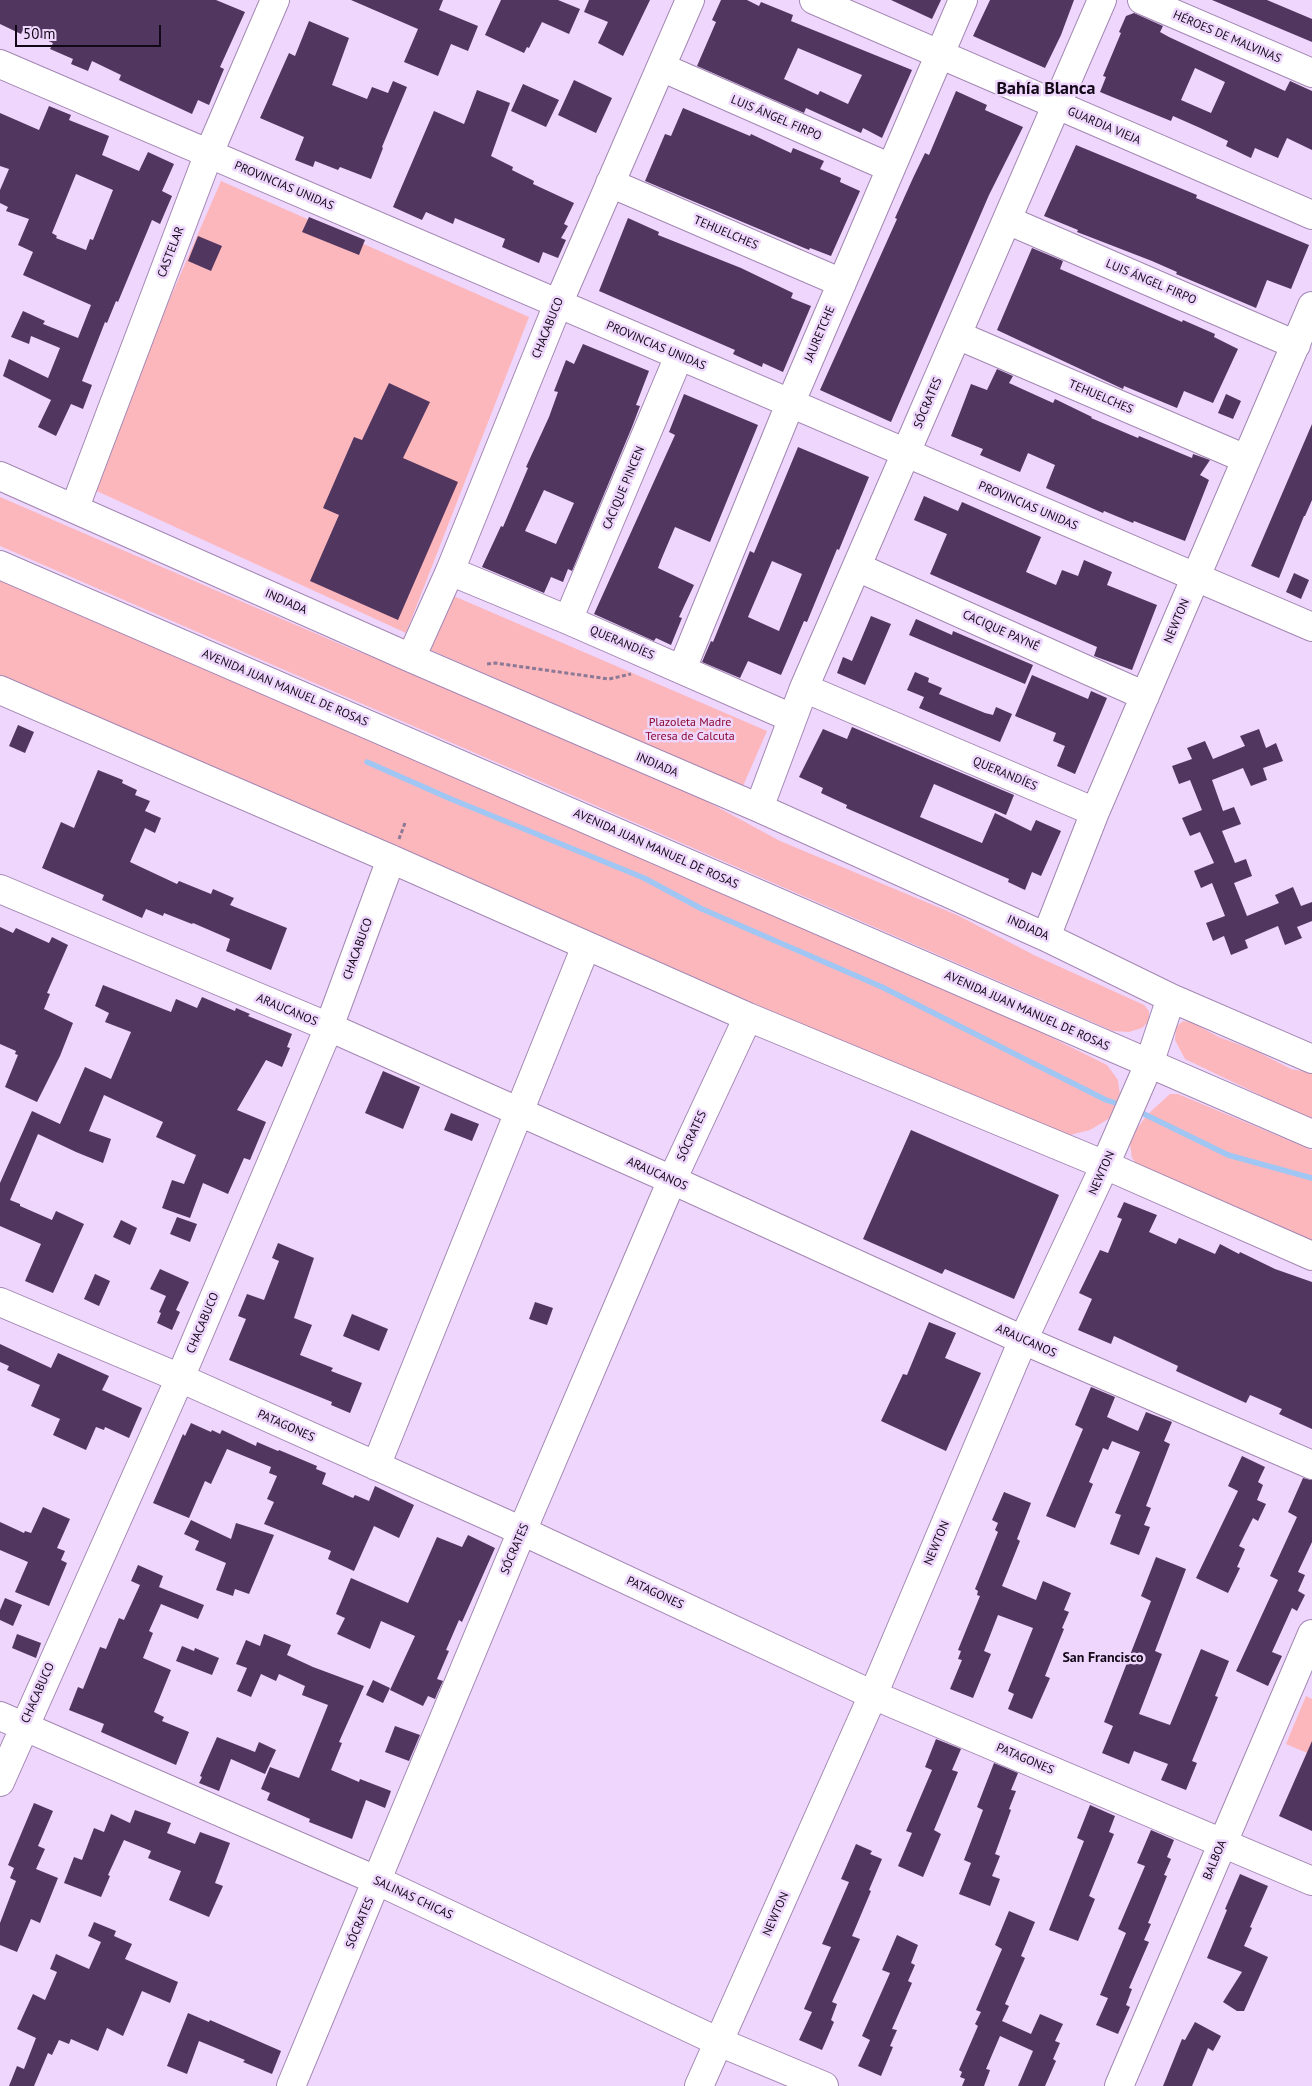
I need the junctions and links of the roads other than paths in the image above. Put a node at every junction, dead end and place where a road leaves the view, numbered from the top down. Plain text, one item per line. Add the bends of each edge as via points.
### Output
1 (275, 0) edge
2 (690, 0) edge
3 (814, 0) edge
4 (963, 0) edge
5 (1102, 0) edge
6 (1142, 0) edge
7 (940, 55) junction
8 (0, 64) edge
9 (661, 67) junction
10 (1312, 73) edge
11 (1057, 105) junction
12 (209, 153) junction
13 (892, 168) junction
14 (610, 183) junction
15 (1312, 215) edge
16 (1007, 220) junction
17 (842, 284) junction
18 (558, 304) junction
19 (1312, 306) edge
20 (957, 335) junction
21 (1296, 345) junction
22 (679, 356) junction
23 (790, 404) junction
24 (906, 454) junction
25 (1246, 459) junction
26 (0, 476) edge
27 (75, 508) junction
28 (0, 565) edge
29 (856, 567) junction
30 (450, 571) junction
31 (1195, 578) junction
32 (568, 620) junction
33 (1312, 627) edge
34 (411, 658) junction
35 (682, 670) junction
36 (804, 688) junction
37 (0, 690) edge
38 (1145, 696) junction
39 (792, 718) junction
40 (759, 808) junction
41 (1094, 812) junction
42 (391, 859) junction
43 (0, 888) edge
44 (1046, 937) junction
45 (586, 946) junction
46 (1172, 998) junction
47 (748, 1017) junction
48 (329, 1027) junction
49 (1312, 1059) edge
50 (1149, 1064) junction
51 (520, 1112) junction
52 (1312, 1134) edge
53 (1105, 1165) junction
54 (672, 1180) junction
55 (1312, 1256) edge
56 (0, 1302) edge
57 (1023, 1340) junction
58 (180, 1378) junction
59 (1312, 1465) edge
60 (376, 1466) junction
61 (522, 1531) junction
62 (1312, 1634) edge
63 (873, 1694) junction
64 (12, 1721) edge
65 (0, 1782) edge
66 (1222, 1844) junction
67 (378, 1881) junction
68 (1312, 1881) edge
69 (719, 2042) junction
70 (291, 2086) edge
71 (699, 2086) edge
72 (824, 2086) edge
73 (1119, 2086) edge

1 - 12 street, CASTELAR
2 - 9 street, CHACABUCO
3 - 7 street, GUARDIA VIEJA
4 - 7 street, JAURETCHE
5 - 11 street, SÓCRATES
6 - 10 street, HÉROES DE MALVINAS
7 - 11 street, GUARDIA VIEJA
7 - 13 street, JAURETCHE
8 - 12 street, PROVINCIAS UNIDAS
9 - 13 street, LUIS ÁNGEL FIRPO
9 - 14 street, CHACABUCO
11 - 15 street, GUARDIA VIEJA
11 - 16 street, SÓCRATES
12 - 18 street, PROVINCIAS UNIDAS
12 - 27 street, CASTELAR
13 - 17 street, JAURETCHE
14 - 17 street, TEHUELCHES
14 - 18 street, CHACABUCO
16 - 20 street, SÓCRATES
16 - 21 street, LUIS ÁNGEL FIRPO
17 - 23 street, JAURETCHE
18 - 22 street, PROVINCIAS UNIDAS
18 - 30 street, CHACABUCO
19 - 21 street, NEWTON
20 - 24 street, SÓCRATES
20 - 25 street, TEHUELCHES
21 - 25 street, NEWTON
22 - 23 street, PROVINCIAS UNIDAS
22 - 32 street, CACIQUE PINCEN
23 - 24 street, PROVINCIAS UNIDAS
23 - 35 street, JAURETCHE
24 - 29 street, SÓCRATES
24 - 31 street, PROVINCIAS UNIDAS
25 - 31 street, NEWTON
26 - 27 street, INDIADA
27 - 34 street, INDIADA
28 - 50 street, AVENIDA JUAN MANUEL DE ROSAS
29 - 36 street, SÓCRATES
29 - 38 street, CACIQUE PAYNÉ
30 - 32 street, QUERANDÍES
30 - 34 street, CHACABUCO
31 - 33 street, PROVINCIAS UNIDAS
31 - 38 street, NEWTON
32 - 35 street, QUERANDÍES
34 - 40 street, INDIADA
35 - 39 street, QUERANDÍES
36 - 39 street, SÓCRATES
36 - 41 street, QUERANDÍES
37 - 42 street
38 - 41 street, NEWTON
39 - 40 street, SÓCRATES
40 - 44 street, INDIADA
41 - 44 street, NEWTON
42 - 45 street
42 - 48 street, CHACABUCO
43 - 48 street, ARAUCANOS
44 - 46 street, INDIADA
45 - 47 street
45 - 51 street
46 - 49 street, INDIADA
46 - 50 street, NEWTON
47 - 53 street
47 - 54 street, SÓCRATES
48 - 51 street, ARAUCANOS
48 - 58 street, CHACABUCO
50 - 52 street, AVENIDA JUAN MANUEL DE ROSAS
50 - 53 street, NEWTON
51 - 54 street, ARAUCANOS
51 - 60 street
53 - 55 street
53 - 57 street, NEWTON
54 - 57 street, ARAUCANOS
54 - 61 street, SÓCRATES
56 - 58 street, PATAGONES
57 - 59 street, ARAUCANOS
57 - 63 street, NEWTON
58 - 60 street, PATAGONES
58 - 64 street, CHACABUCO
60 - 61 street, PATAGONES
61 - 63 street, PATAGONES
61 - 67 street, SÓCRATES
62 - 66 street, BALBOA
63 - 66 street, PATAGONES
63 - 69 street, NEWTON
64 - 65 street, CHACABUCO
64 - 67 street, SALINAS CHICAS
66 - 68 street, PATAGONES
66 - 73 street, BALBOA
67 - 69 street, SALINAS CHICAS
67 - 70 street, SÓCRATES
69 - 71 street, NEWTON
69 - 72 street, SALINAS CHICAS

